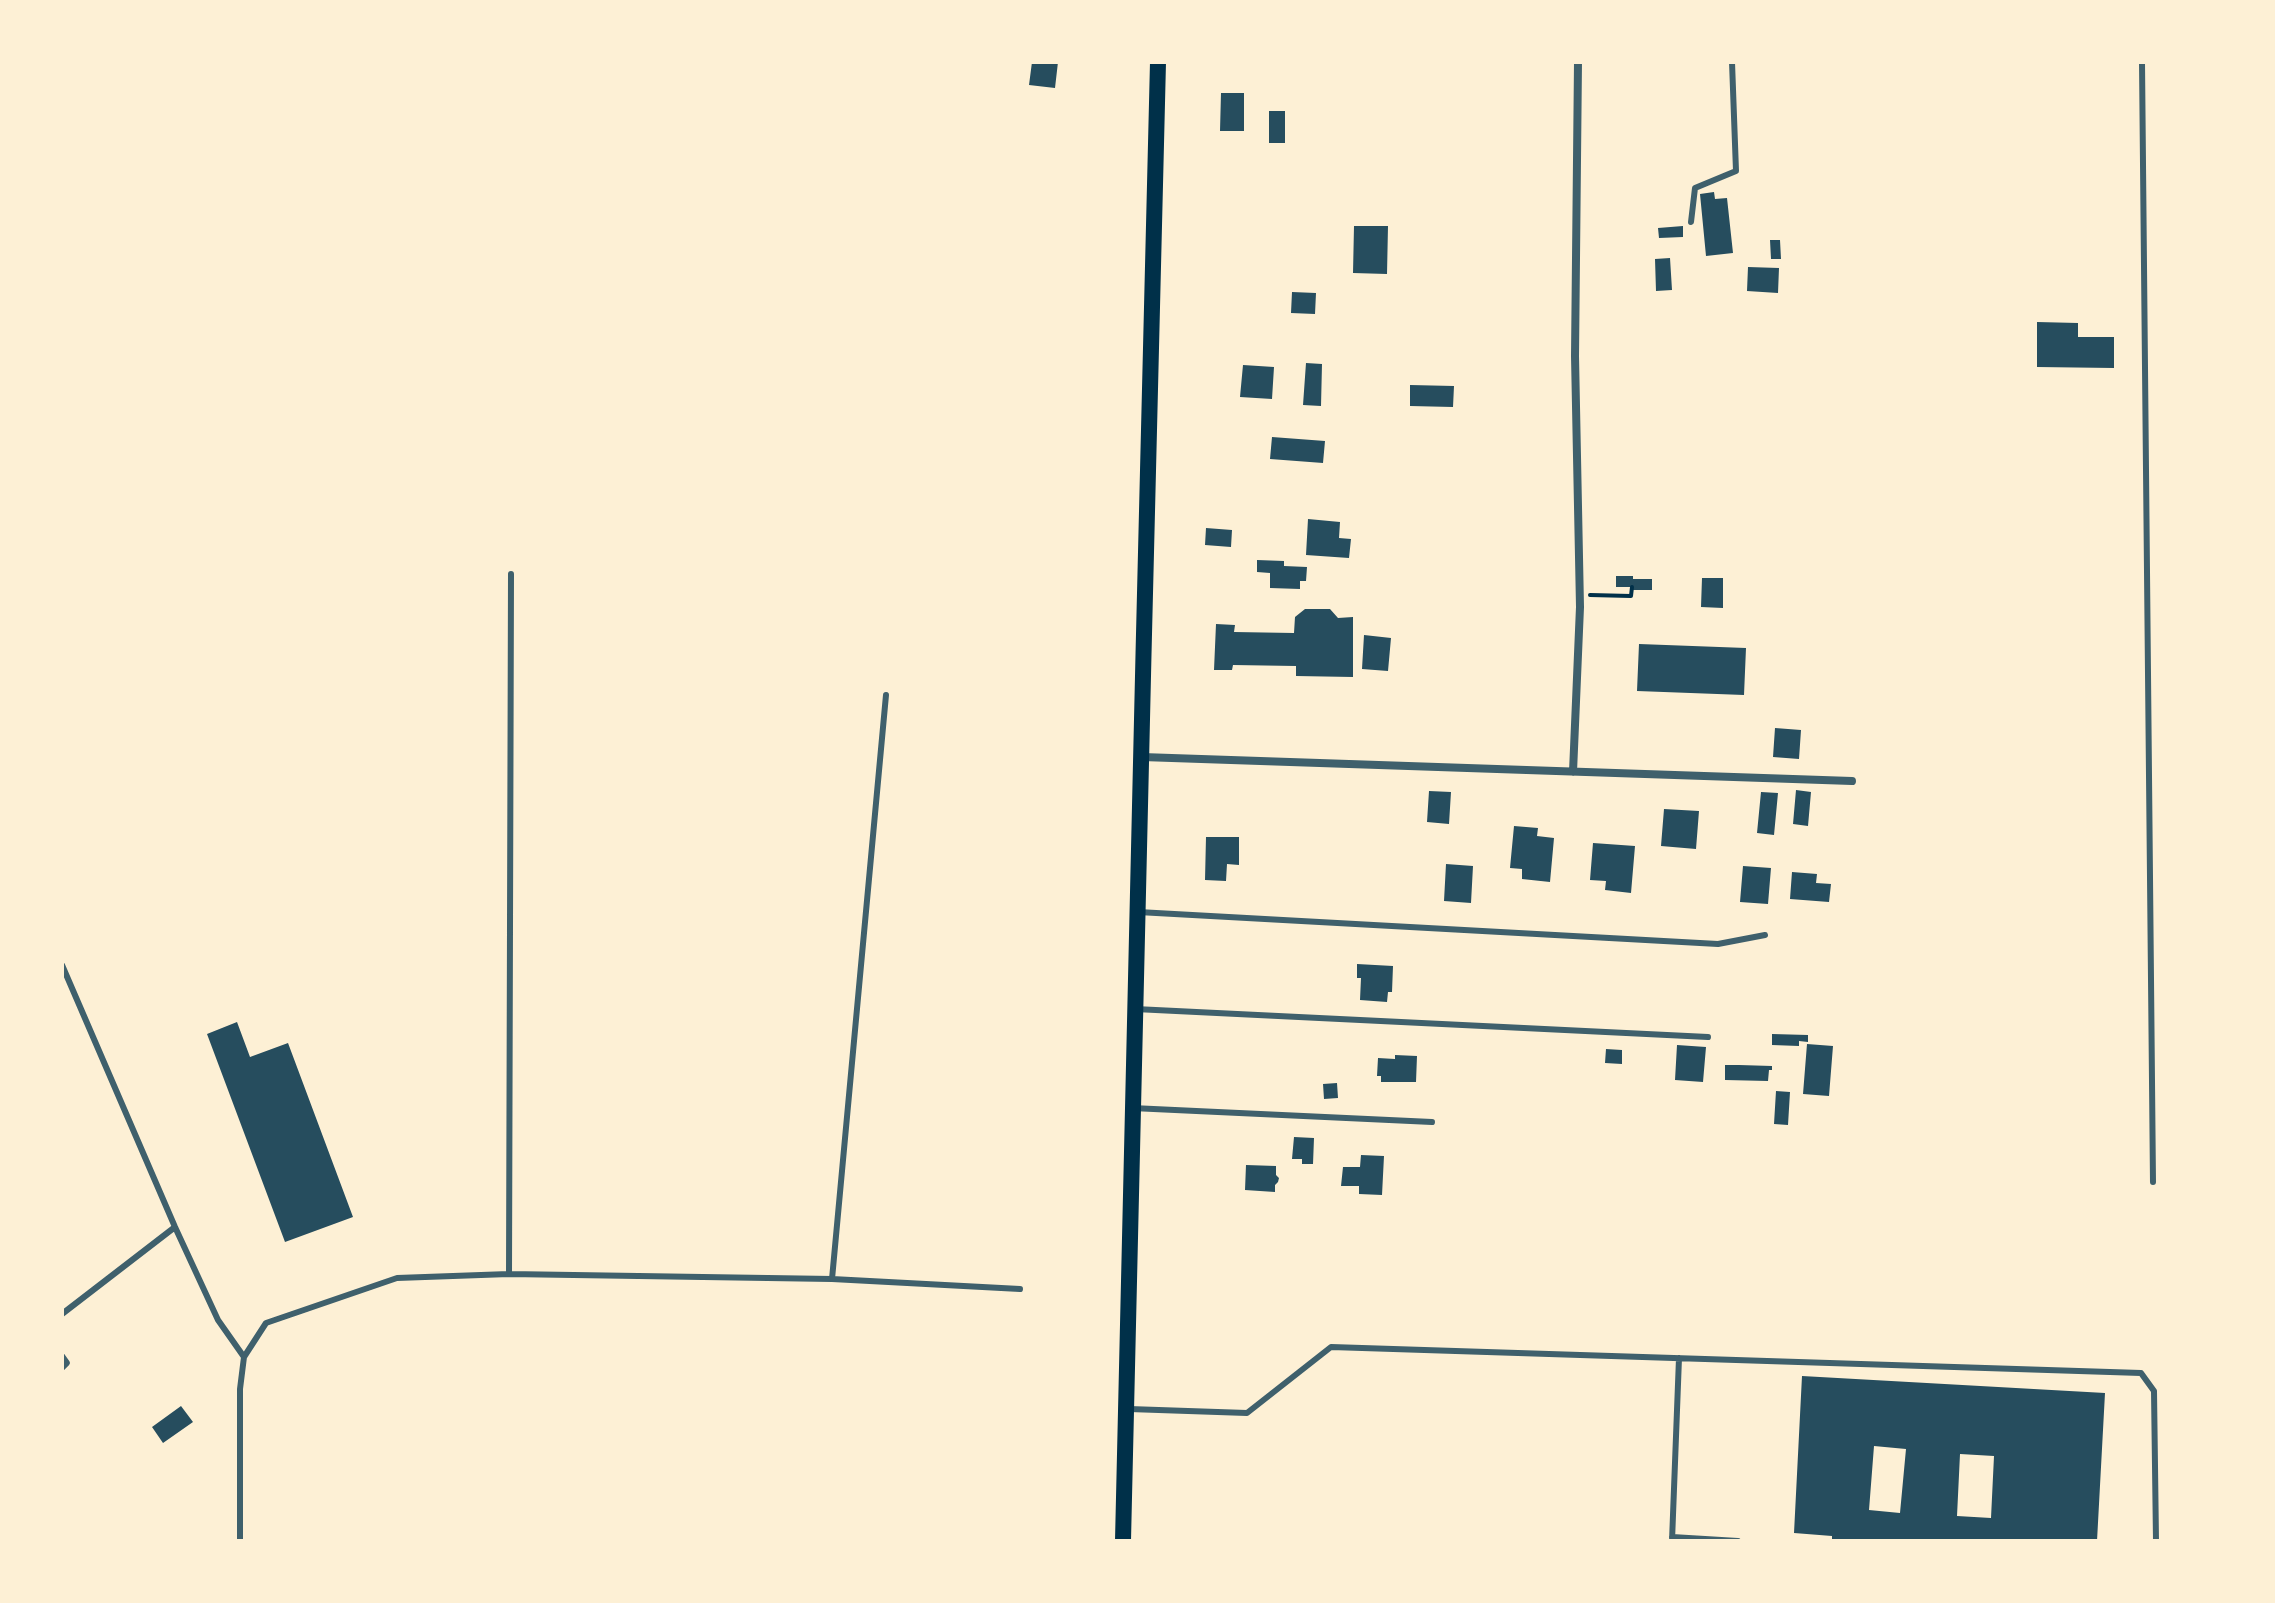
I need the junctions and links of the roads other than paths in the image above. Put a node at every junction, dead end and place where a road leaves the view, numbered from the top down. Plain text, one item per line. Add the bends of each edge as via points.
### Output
1 (1158, 62) edge
2 (1578, 62) edge
3 (1732, 62) edge
4 (2142, 62) edge
5 (1691, 222) dead end
6 (511, 574) dead end
7 (886, 695) dead end
8 (1142, 757) junction
9 (1573, 772) junction
10 (1852, 781) dead end
11 (1138, 912) junction
12 (1765, 935) dead end
13 (62, 965) edge
14 (1135, 1009) junction
15 (1708, 1037) dead end
16 (1131, 1108) junction
17 (1432, 1122) dead end
18 (2153, 1182) dead end
19 (175, 1227) junction
20 (509, 1274) junction
21 (832, 1279) junction
22 (1020, 1289) dead end
23 (62, 1314) edge
24 (62, 1356) edge
25 (244, 1357) junction
26 (1679, 1358) junction
27 (62, 1368) edge
28 (1126, 1409) junction
29 (1672, 1539) edge
30 (240, 1541) edge
31 (1123, 1541) edge
32 (1738, 1541) edge
33 (2156, 1541) edge

1 - 8 main road
2 - 9 street via 1575,356 1580,607
3 - 5 lane via 1736,171 1695,188
4 - 18 lane
6 - 20 lane
7 - 21 lane
8 - 9 street
8 - 11 main road
9 - 10 street
11 - 12 lane via 1718,944
11 - 14 main road
13 - 19 lane
14 - 15 lane
14 - 16 main road
16 - 17 lane
16 - 28 main road
19 - 23 lane
19 - 25 lane via 218,1320
20 - 21 lane
20 - 25 lane via 397,1278 266,1323
21 - 22 lane
24 - 27 lane via 67,1363
25 - 30 lane
26 - 28 lane via 1331,1347 1247,1413
26 - 29 lane
26 - 33 lane via 2141,1373 2154,1391
28 - 31 main road
29 - 32 lane

